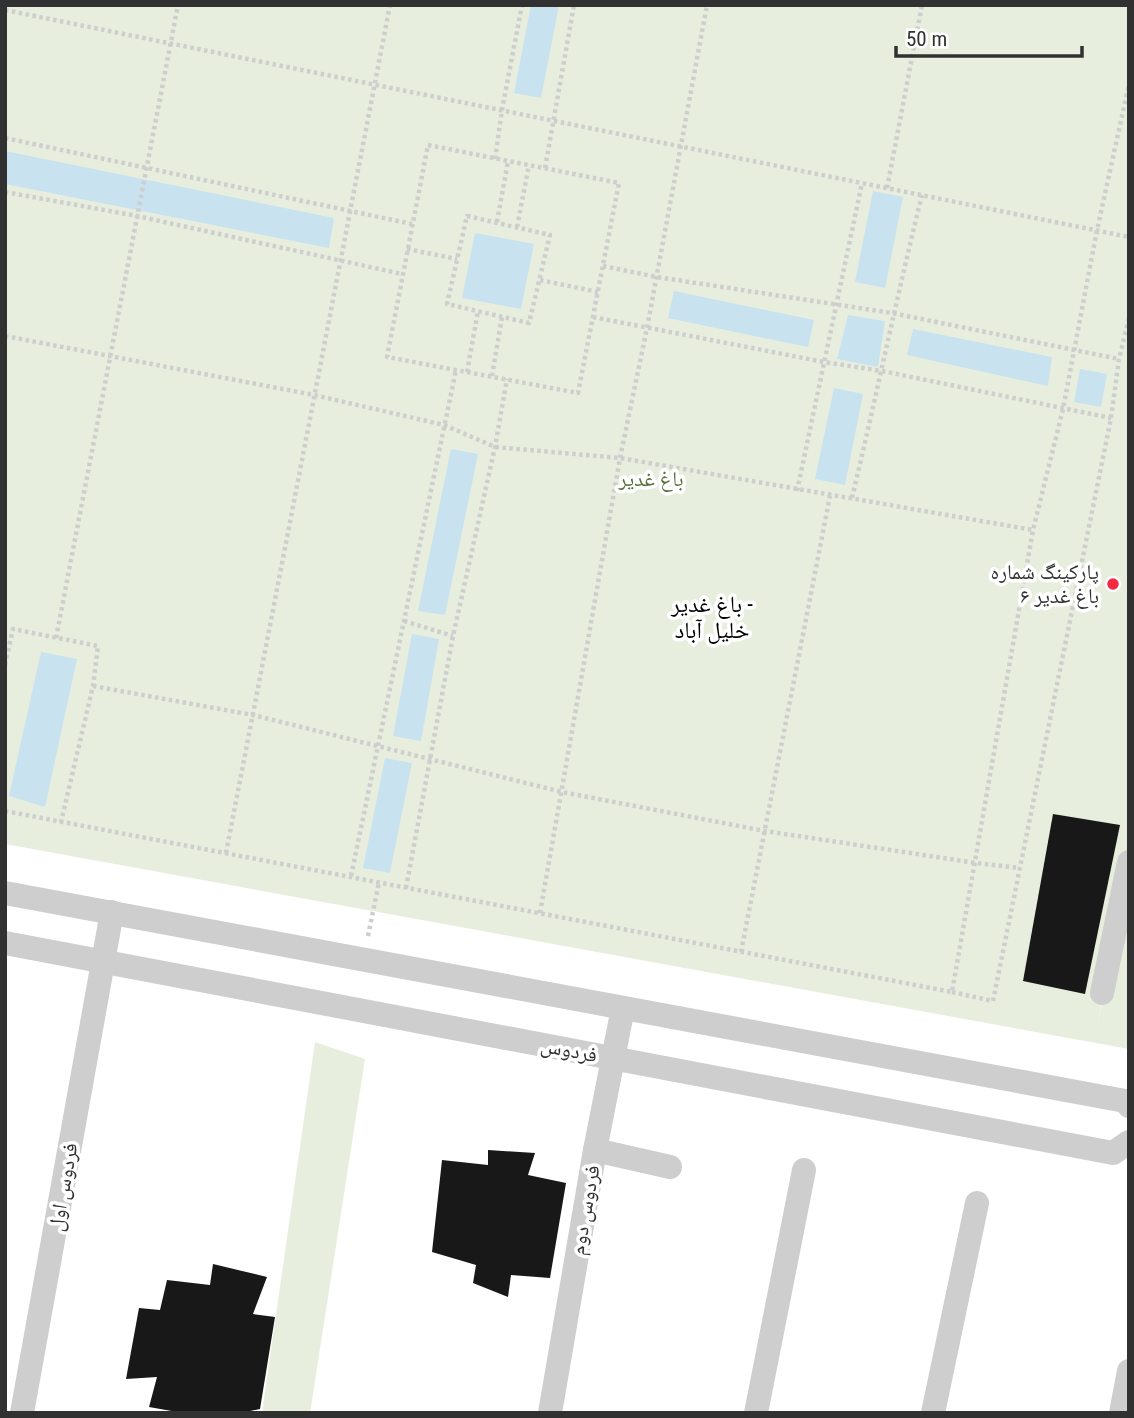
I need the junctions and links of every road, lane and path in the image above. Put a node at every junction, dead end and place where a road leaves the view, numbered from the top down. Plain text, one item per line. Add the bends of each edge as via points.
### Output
1 (178, 5) edge
2 (390, 5) edge
3 (522, 5) edge
4 (574, 5) edge
5 (707, 5) edge
6 (922, 5) edge
7 (5, 10) edge
8 (171, 44) junction
9 (1129, 84) edge
10 (374, 85) junction
11 (502, 110) junction
12 (554, 121) junction
13 (5, 138) edge
14 (681, 146) junction
15 (495, 159) junction
16 (508, 161) junction
17 (529, 164) junction
18 (147, 166) junction
19 (545, 168) junction
20 (862, 183) junction
21 (887, 188) junction
22 (5, 192) edge
23 (922, 195) junction
24 (350, 210) junction
25 (137, 216) junction
26 (497, 222) junction
27 (412, 224) junction
28 (517, 227) junction
29 (1097, 230) junction
30 (1129, 237) edge
31 (407, 249) junction
32 (457, 259) junction
33 (341, 260) junction
34 (603, 266) junction
35 (402, 274) junction
36 (657, 277) junction
37 (540, 280) junction
38 (598, 292) junction
39 (836, 305) junction
40 (478, 311) junction
41 (892, 313) junction
42 (502, 317) junction
43 (593, 317) junction
44 (1129, 318) edge
45 (647, 328) junction
46 (5, 336) edge
47 (1075, 349) junction
48 (111, 358) junction
49 (1119, 359) junction
50 (824, 362) junction
51 (456, 370) junction
52 (882, 371) junction
53 (467, 372) junction
54 (492, 376) junction
55 (507, 379) junction
56 (314, 395) junction
57 (1063, 409) junction
58 (1111, 418) junction
59 (444, 425) junction
60 (495, 447) junction
61 (620, 458) junction
62 (797, 491) junction
63 (830, 495) junction
64 (852, 498) junction
65 (1033, 530) junction
66 (404, 621) junction
67 (453, 636) junction
68 (56, 638) junction
69 (5, 664) edge
70 (93, 686) junction
71 (253, 715) junction
72 (378, 746) junction
73 (430, 760) junction
74 (562, 792) junction
75 (5, 811) edge
76 (61, 822) junction
77 (765, 831) junction
78 (226, 853) junction
79 (1129, 862) edge
80 (976, 863) junction
81 (1020, 867) junction
82 (351, 876) junction
83 (379, 882) junction
84 (406, 888) junction
85 (5, 893) edge
86 (111, 912) junction
87 (540, 914) junction
88 (5, 943) edge
89 (741, 952) junction
90 (363, 959) junction
91 (104, 962) junction
92 (952, 992) junction
93 (1102, 993) dead end
94 (623, 1008) junction
95 (614, 1058) junction
96 (1129, 1106) edge
97 (1129, 1142) edge
98 (595, 1150) junction
99 (670, 1167) dead end
100 (804, 1170) dead end
101 (976, 1203) dead end
102 (1129, 1371) edge
103 (22, 1413) edge
104 (550, 1413) edge
105 (756, 1413) edge
106 (933, 1413) edge
107 (1121, 1413) edge

1 - 8 path
2 - 10 path
3 - 11 path
4 - 12 path
5 - 14 path
6 - 21 path
7 - 8 path
8 - 10 path
8 - 18 path
9 - 29 path
10 - 11 path
10 - 24 path
11 - 12 path
11 - 15 path
12 - 14 path
12 - 19 path
13 - 18 path
14 - 20 path
14 - 36 path
15 - 16 path
15 - 27 path via 428,145
16 - 17 path
16 - 26 path
17 - 19 path
17 - 28 path
18 - 24 path
18 - 25 path
19 - 34 path via 619,183
20 - 21 path
20 - 39 path
21 - 23 path
22 - 25 path
23 - 29 path
23 - 41 path
24 - 27 path
24 - 33 path
25 - 33 path
25 - 48 path
26 - 28 path
26 - 32 path via 467,216
27 - 31 path
28 - 37 path via 550,235
29 - 30 path
29 - 47 path
31 - 32 path
31 - 35 path
32 - 40 path via 447,304
33 - 35 path
33 - 56 path
34 - 36 path
34 - 38 path
35 - 51 path via 387,357
36 - 39 path
36 - 45 path
37 - 38 path
37 - 42 path via 530,323
38 - 43 path
39 - 41 path
39 - 50 path
40 - 42 path
40 - 53 path
41 - 47 path
41 - 52 path
42 - 54 path
43 - 45 path
43 - 55 path via 578,393
44 - 49 path
45 - 50 path
45 - 61 path
46 - 48 path
47 - 49 path
47 - 57 path
48 - 56 path
48 - 68 path
49 - 58 path
50 - 52 path
50 - 62 path
51 - 53 path
51 - 59 path
52 - 57 path
52 - 64 path
53 - 54 path
54 - 55 path
55 - 60 path
56 - 59 path
56 - 71 path
57 - 58 path
57 - 65 path
58 - 81 path
59 - 60 path
59 - 66 path
60 - 61 path
60 - 67 path
61 - 62 path
61 - 74 path
62 - 63 path
63 - 64 path
63 - 77 path
64 - 65 path
65 - 80 path
66 - 67 path
66 - 72 path
67 - 73 path
68 - 69 path via 13,629
68 - 70 path via 98,646
70 - 71 path
70 - 76 path
71 - 72 path
71 - 78 path
72 - 73 path
72 - 82 path
73 - 74 path
73 - 84 path
74 - 77 path
74 - 87 path
75 - 76 path
76 - 78 path
77 - 80 path
77 - 89 path
78 - 82 path
79 - 93 street
80 - 81 path
80 - 92 path
81 - 92 path via 993,1001
82 - 83 path
83 - 84 path
83 - 90 path
84 - 87 path
85 - 86 street
86 - 90 street
86 - 91 street, فردوس اول
87 - 89 path
88 - 91 street, فردوس
89 - 92 path
90 - 94 street
91 - 95 street, فردوس
91 - 103 street, فردوس اول
94 - 95 street, فردوس دوم
94 - 96 street via 1125,1101
95 - 97 street, فردوس via 1113,1153
95 - 98 street, فردوس دوم
98 - 99 street
98 - 104 street, فردوس دوم
100 - 105 street
101 - 106 street
102 - 107 street

